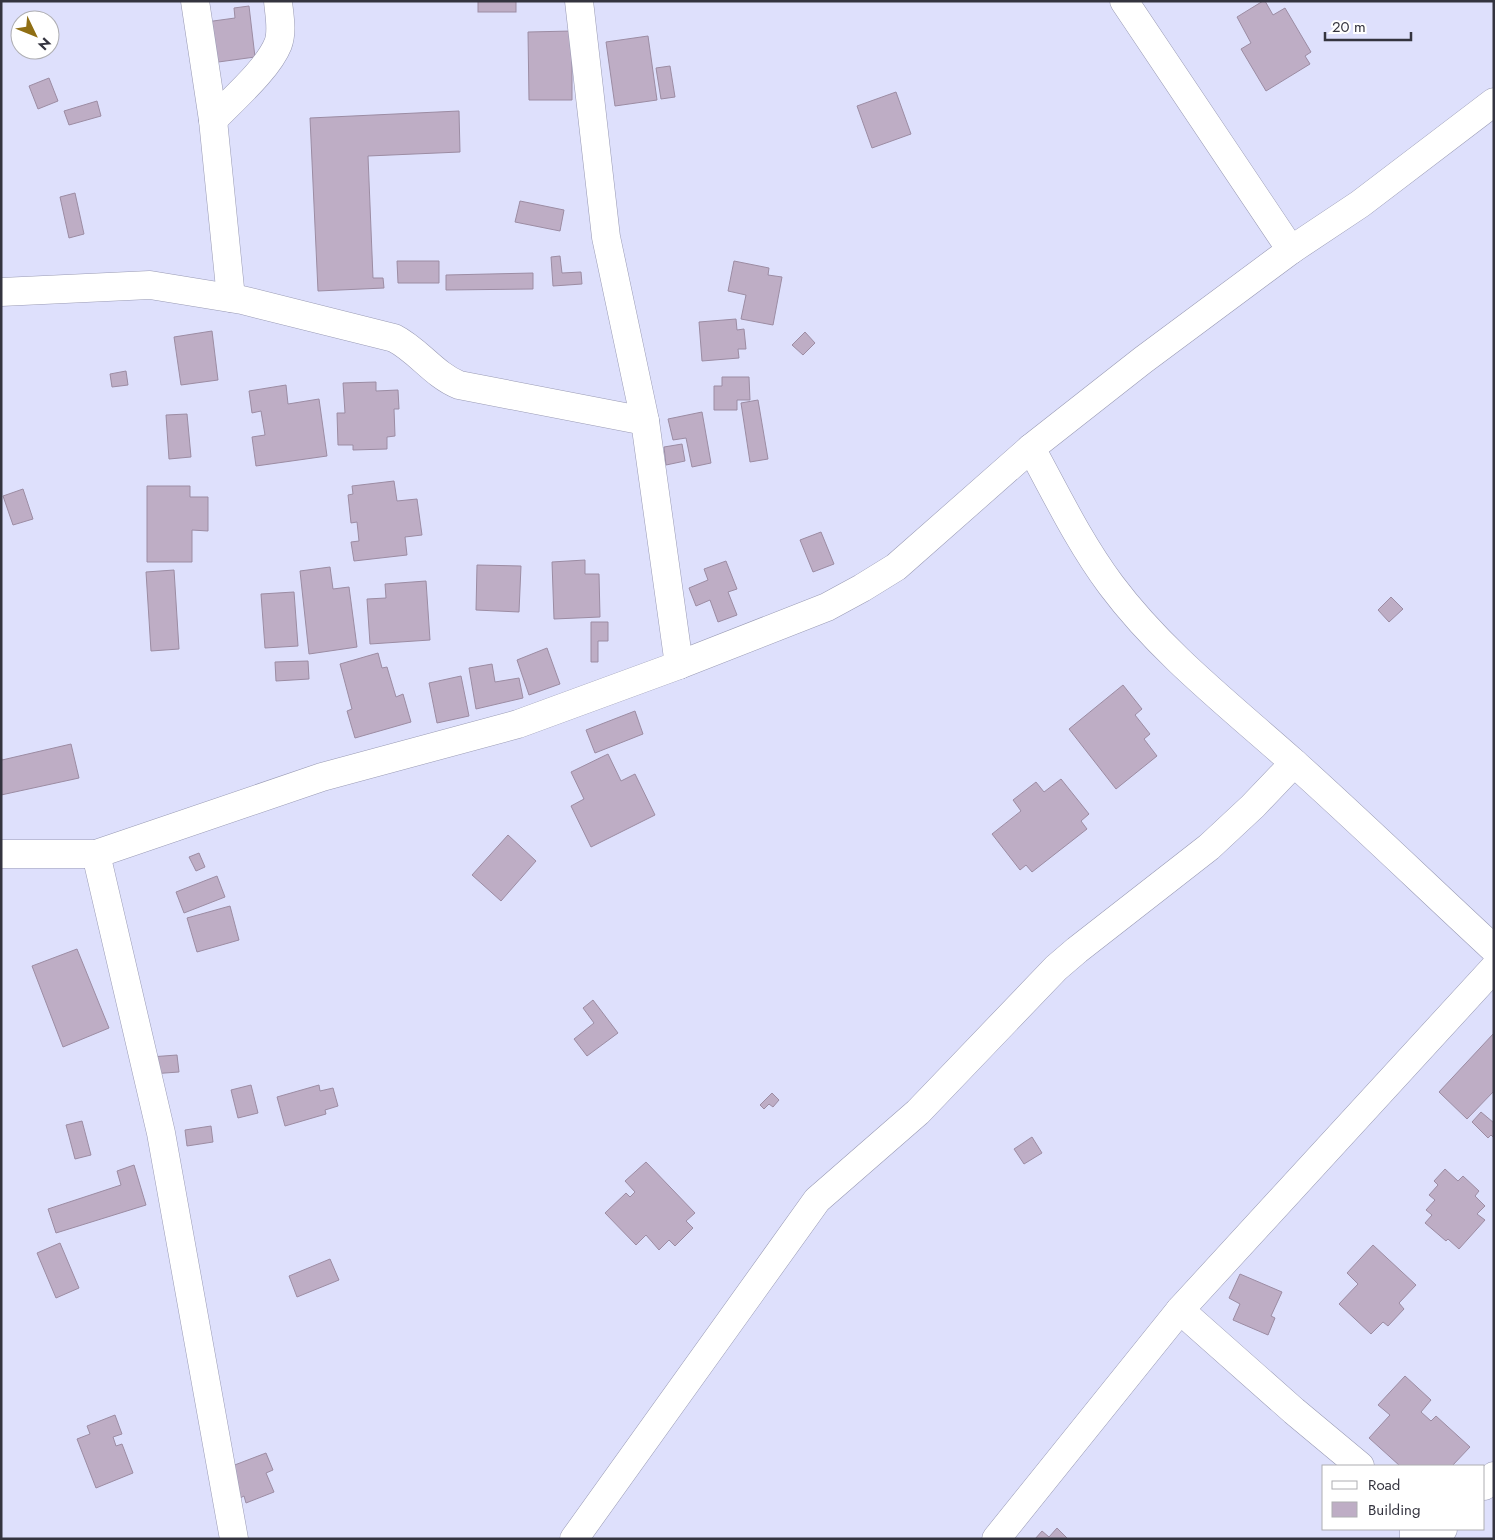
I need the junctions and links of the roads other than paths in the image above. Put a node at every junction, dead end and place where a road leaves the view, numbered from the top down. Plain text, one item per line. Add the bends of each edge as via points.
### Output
1 (195, 1) edge
2 (278, 1) edge
3 (579, 1) edge
4 (1124, 1) edge
5 (1494, 102) edge
6 (213, 120) junction
7 (1291, 250) junction
8 (1, 292) edge
9 (231, 298) junction
10 (645, 421) junction
11 (1031, 448) junction
12 (679, 665) junction
13 (1294, 763) junction
14 (1, 854) edge
15 (96, 854) junction
16 (1494, 949) edge
17 (1494, 968) edge
18 (1180, 1310) junction
19 (1359, 1465) edge
20 (1494, 1476) edge
21 (1485, 1485) edge
22 (234, 1539) edge
23 (574, 1539) edge
24 (996, 1539) edge

1 - 6 street
2 - 6 street via 279,42 267,63
3 - 10 street via 606,237
4 - 7 street
5 - 7 street via 1360,204
6 - 9 street
7 - 11 street
8 - 9 street via 150,285
9 - 10 street via 394,338 459,385
10 - 12 street
11 - 12 street via 896,567 862,588 826,607
11 - 13 street via 1085,548 1111,586 1190,671
12 - 15 street via 518,724 322,777
13 - 16 street
13 - 23 street via 1209,848 1056,968 918,1112 817,1200
14 - 15 street
15 - 22 street via 161,1133
17 - 18 street
18 - 19 street
18 - 24 street
20 - 21 street

